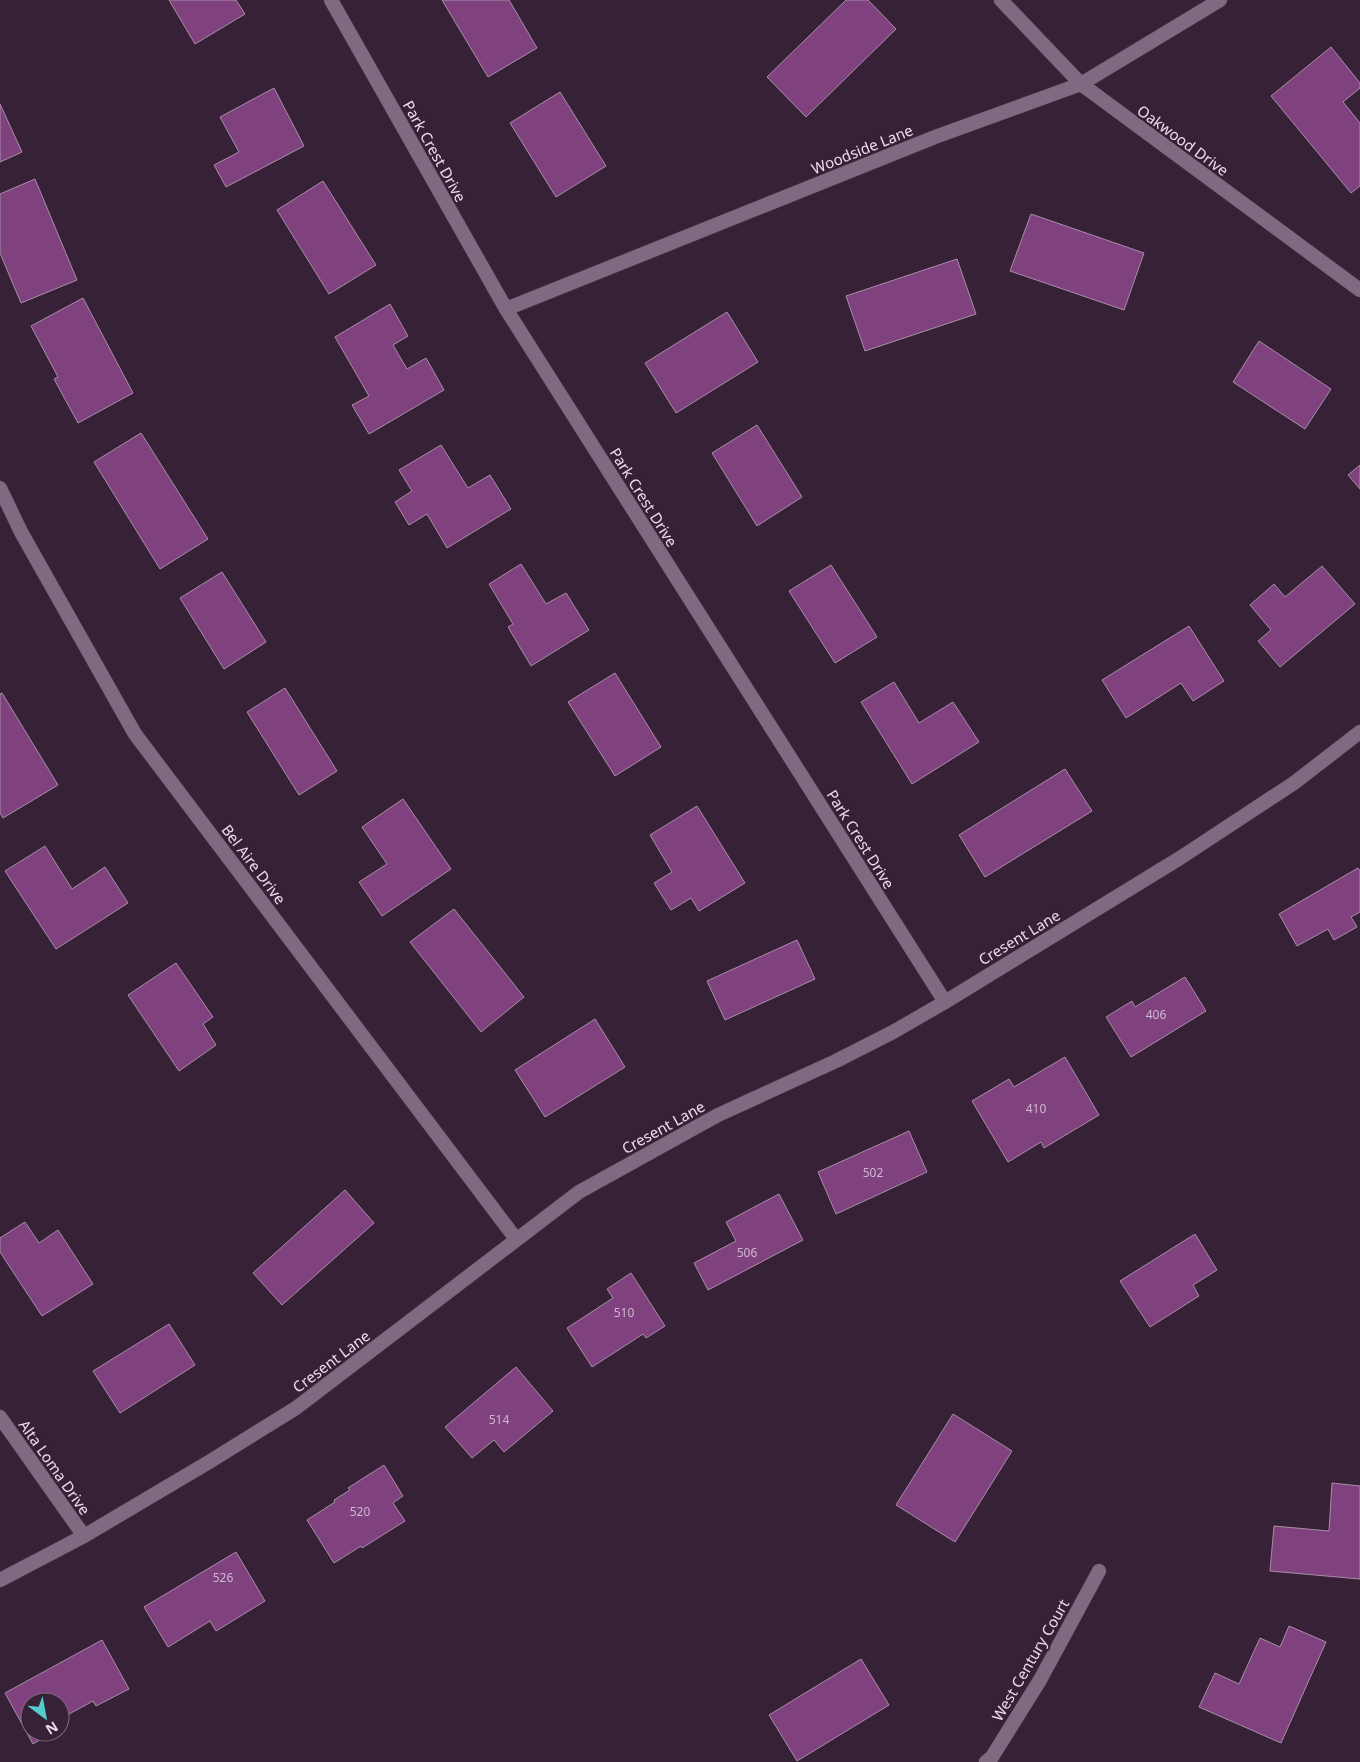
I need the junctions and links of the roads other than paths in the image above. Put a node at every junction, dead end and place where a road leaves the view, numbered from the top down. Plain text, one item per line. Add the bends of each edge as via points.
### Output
1 (331, 0) edge
2 (1001, 0) edge
3 (1220, 0) edge
4 (1081, 84) junction
5 (1360, 290) edge
6 (506, 309) junction
7 (0, 488) edge
8 (1360, 732) edge
9 (945, 1002) junction
10 (516, 1239) junction
11 (0, 1418) edge
12 (84, 1536) junction
13 (1099, 1571) dead end
14 (0, 1580) edge
15 (986, 1762) edge

1 - 6 street, Park Crest Drive
2 - 4 street, Oakwood Drive
3 - 4 street, Woodside Lane
4 - 5 street, Oakwood Drive
4 - 6 street, Woodside Lane via 935,137
6 - 9 street, Park Crest Drive
7 - 10 street, Bel Aire Drive via 21,532 135,734
8 - 9 street, Cresent Lane via 1294,783 1180,858
9 - 10 street, Cresent Lane via 844,1057 718,1115 648,1152 579,1192
10 - 12 street, Cresent Lane via 296,1408
11 - 12 street, Alta Loma Drive
12 - 14 street, Cresent Lane
13 - 15 street, West Century Court via 1040,1680

